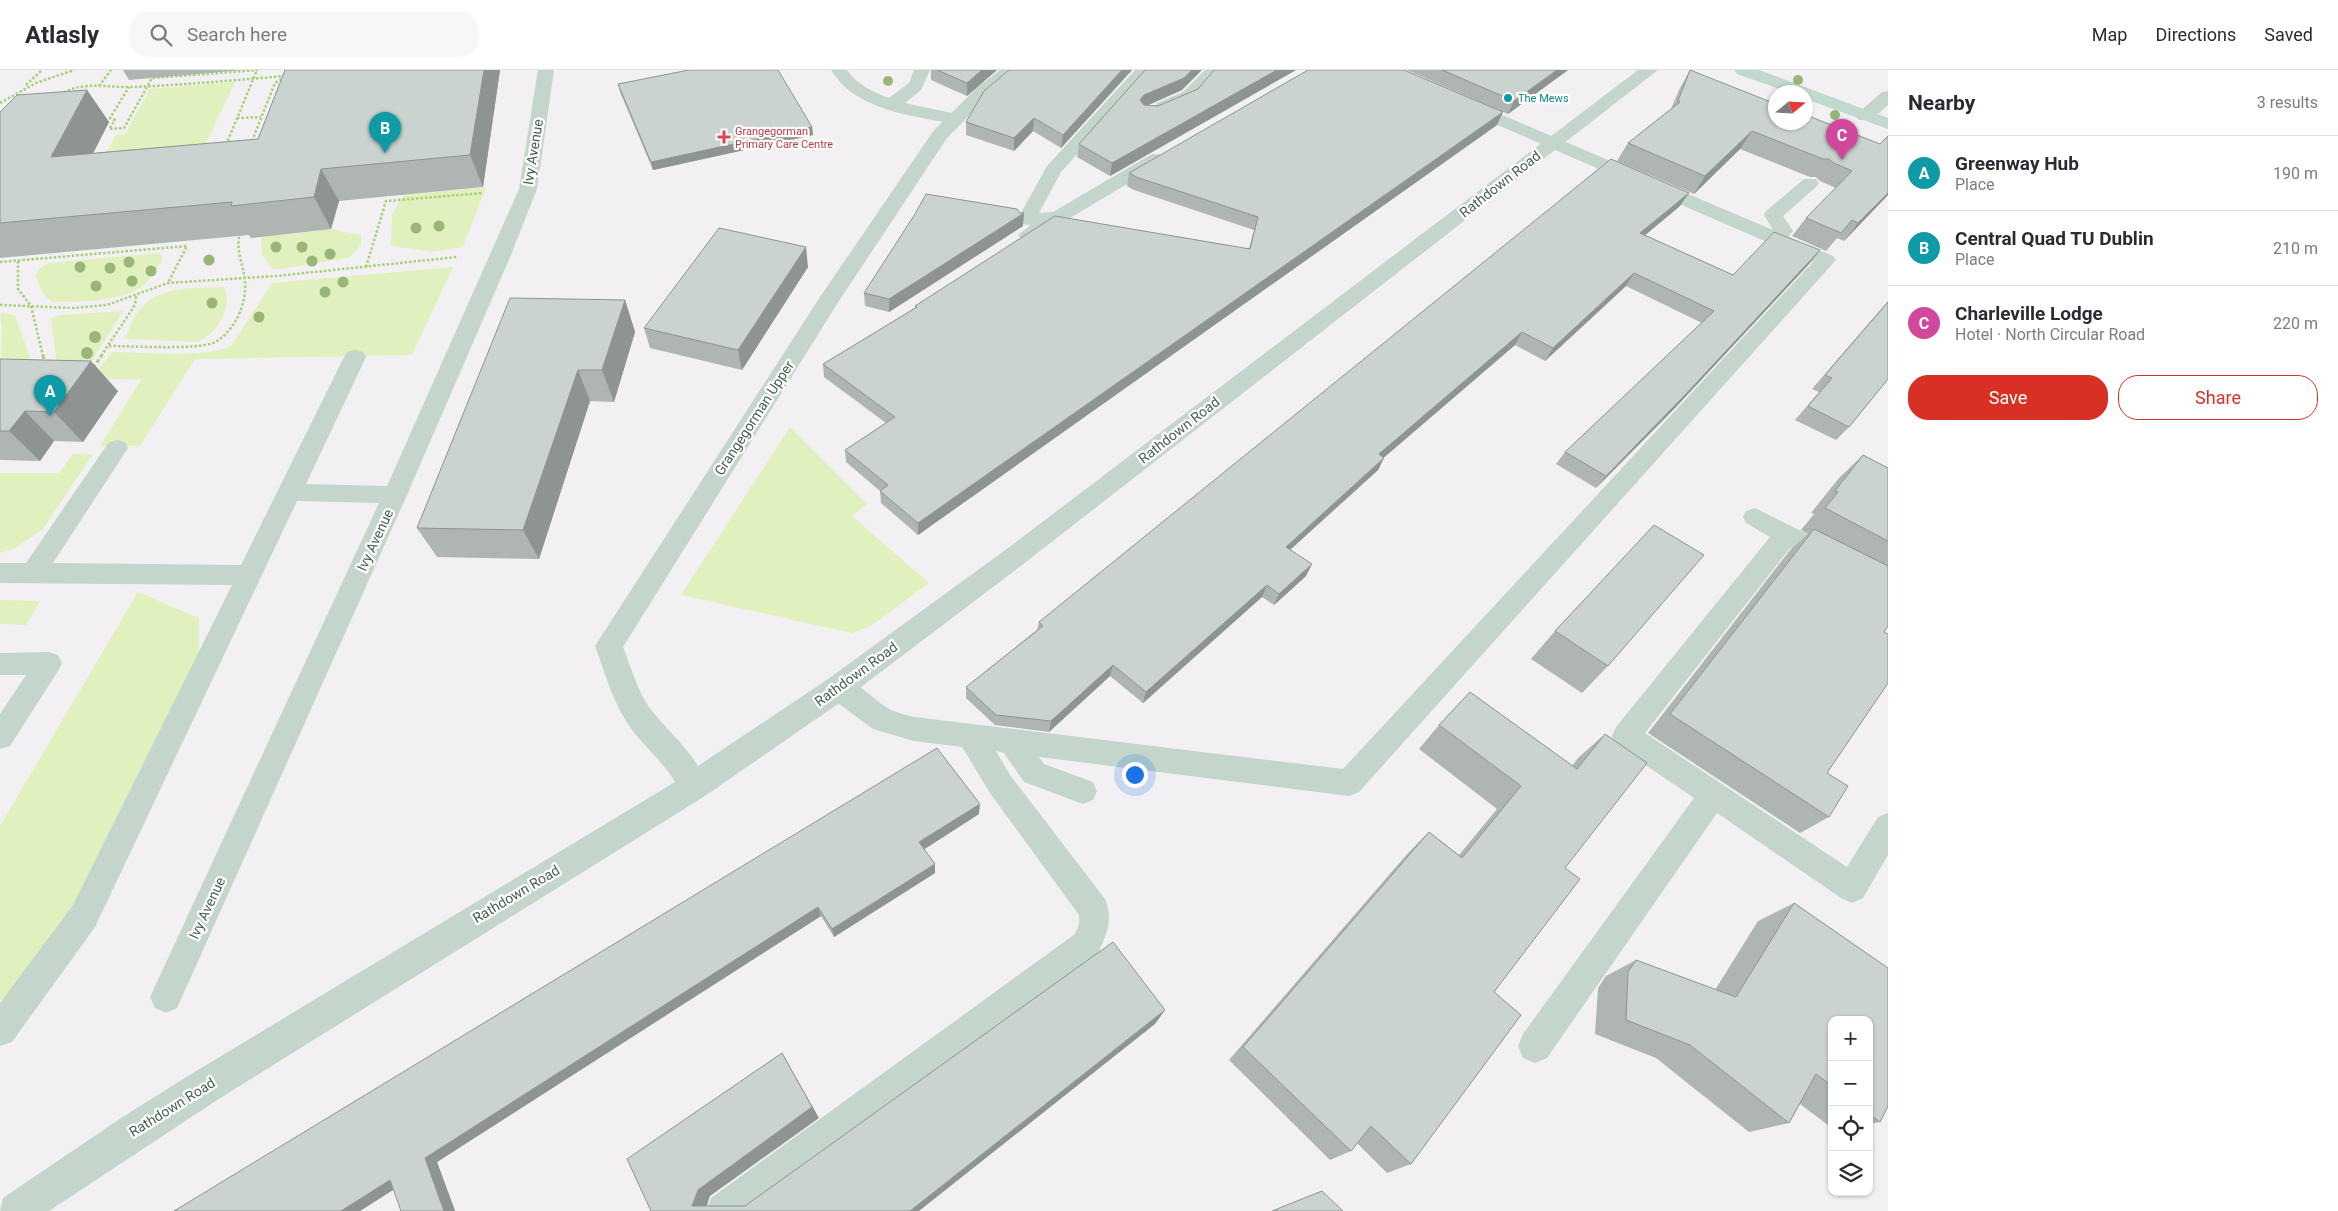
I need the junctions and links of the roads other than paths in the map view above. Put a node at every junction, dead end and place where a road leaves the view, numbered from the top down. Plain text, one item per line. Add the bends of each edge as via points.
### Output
1 (546, 70) edge
2 (840, 70) edge
3 (922, 70) edge
4 (1011, 70) edge
5 (1144, 70) edge
6 (1214, 70) edge
7 (1649, 70) edge
8 (1743, 70) edge
9 (1783, 85) edge
10 (1813, 96) edge
11 (1888, 96) edge
12 (1449, 97) edge
13 (893, 104) junction
14 (1149, 113) edge
15 (1865, 116) junction
16 (955, 119) junction
17 (1888, 124) edge
18 (1553, 143) junction
19 (1175, 149) edge
20 (1810, 183) dead end
21 (1055, 217) junction
22 (1776, 239) junction
23 (1015, 244) edge
24 (355, 357) dead end
25 (117, 448) dead end
26 (289, 492) junction
27 (396, 496) junction
28 (1755, 517) dead end
29 (1786, 534) junction
30 (1820, 553) edge
31 (0, 573) edge
32 (33, 574) junction
33 (249, 575) junction
34 (0, 664) edge
35 (838, 688) junction
36 (0, 737) edge
37 (972, 738) junction
38 (1012, 742) junction
39 (694, 786) junction
40 (1083, 791) dead end
41 (1712, 796) junction
42 (1888, 827) edge
43 (166, 998) dead end
44 (0, 1030) edge
45 (1535, 1046) dead end
46 (16, 1211) edge
47 (724, 1211) edge

1 - 27 lane, Ivy Avenue via 528,189
2 - 13 lane via 852,86
3 - 13 lane via 920,81 911,92
4 - 16 street, Grangegorman Upper
5 - 21 lane via 1053,170 1026,220
6 - 14 lane via 1189,96
7 - 18 street, Rathdown Road
8 - 9 main road
10 - 15 main road
11 - 15 street
12 - 18 lane
13 - 16 lane
15 - 17 main road
16 - 39 street, Grangegorman Upper via 940,134 872,236 609,646 639,716 677,759
18 - 22 lane
18 - 35 street, Rathdown Road via 1021,552
19 - 21 lane
20 - 22 lane via 1773,215 1783,231
21 - 23 lane
22 - 38 lane via 1826,260 1361,785
24 - 26 lane
25 - 32 lane
26 - 27 lane
26 - 33 lane
27 - 43 lane, Ivy Avenue
28 - 29 lane
29 - 30 lane
29 - 41 lane via 1626,736
31 - 32 lane
32 - 33 lane
33 - 44 lane via 84,916
34 - 36 lane via 49,663
35 - 37 lane via 883,720 914,729
35 - 39 street, Rathdown Road
37 - 38 lane
37 - 47 lane via 1000,784 1094,910 1095,925 1086,945
38 - 40 lane via 1034,773
39 - 46 street, Rathdown Road via 201,1089
41 - 42 lane via 1852,888
41 - 45 lane

